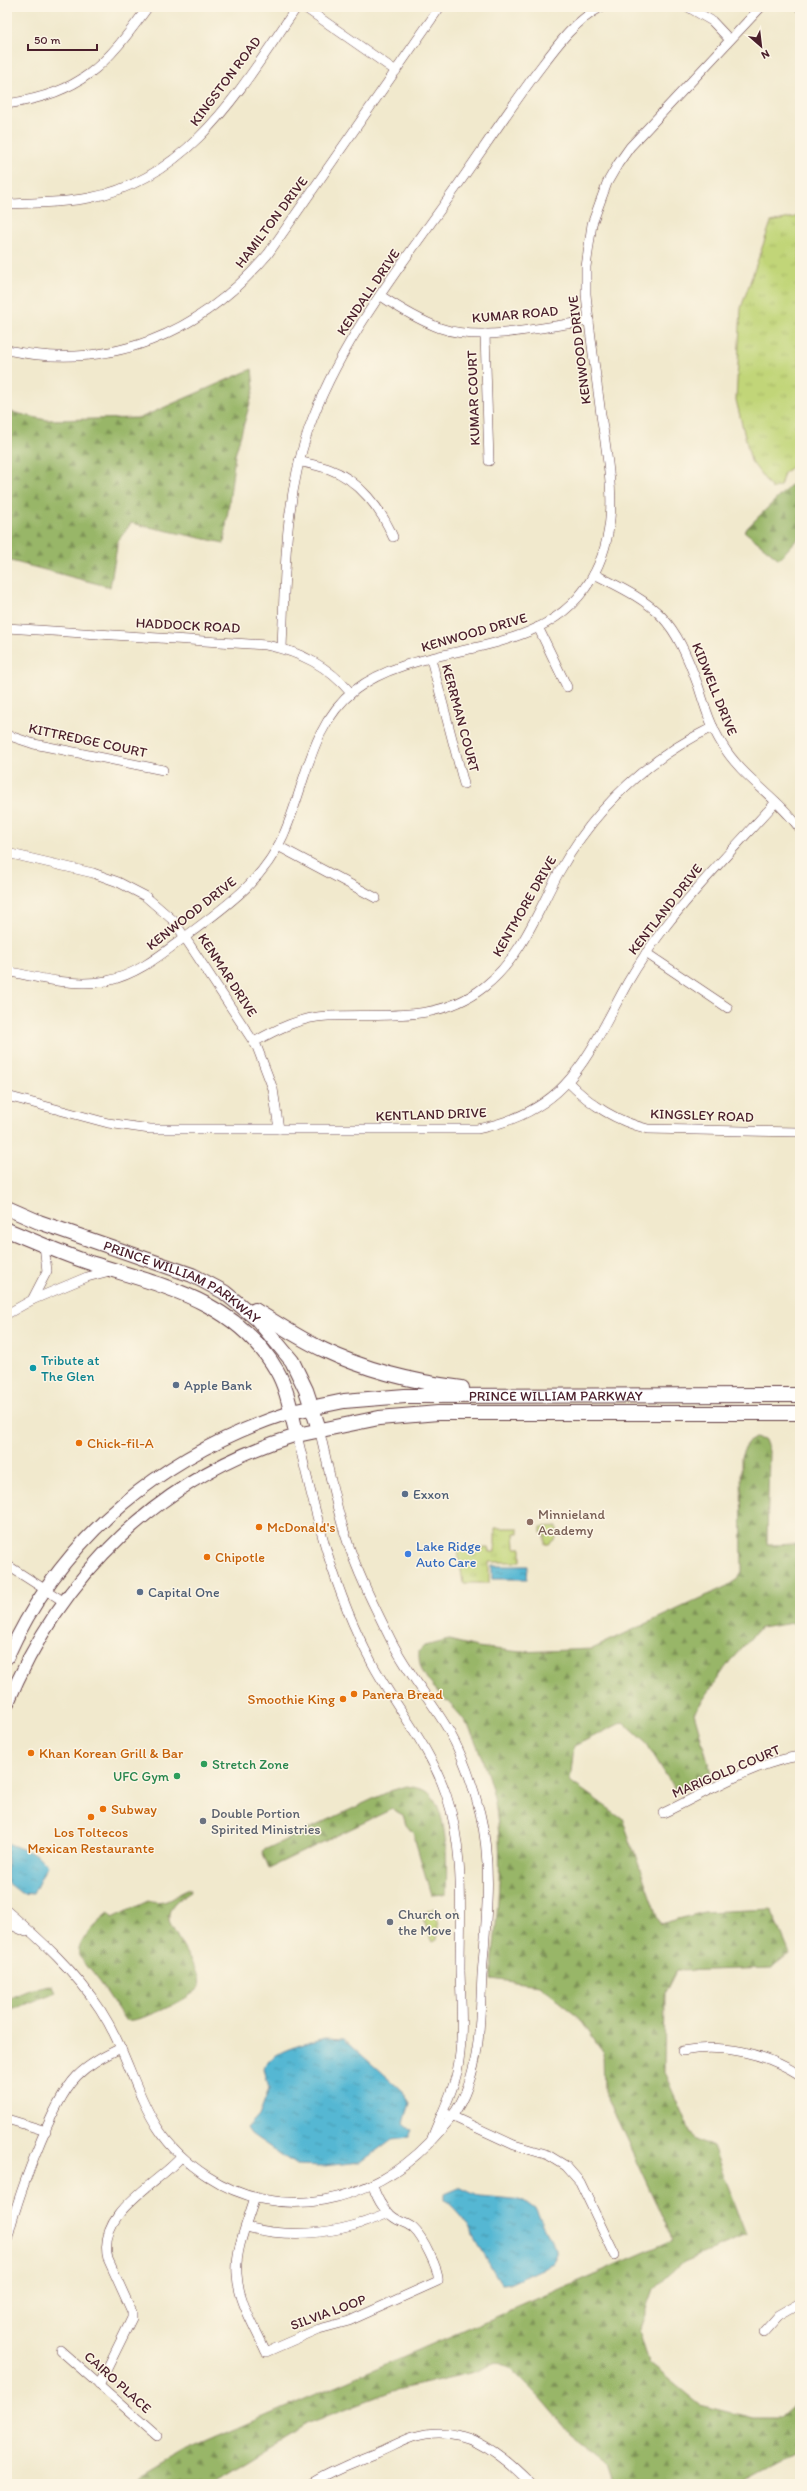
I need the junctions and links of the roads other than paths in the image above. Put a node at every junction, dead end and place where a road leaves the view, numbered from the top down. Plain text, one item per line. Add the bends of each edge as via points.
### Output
1 (148, 7) edge
2 (297, 7) edge
3 (304, 7) edge
4 (440, 7) edge
5 (601, 7) edge
6 (688, 7) edge
7 (761, 7) edge
8 (729, 39) junction
9 (396, 71) junction
10 (7, 104) edge
11 (7, 204) edge
12 (381, 296) junction
13 (588, 321) junction
14 (485, 334) junction
15 (7, 350) edge
16 (299, 461) junction
17 (489, 461) dead end
18 (392, 537) dead end
19 (594, 574) junction
20 (538, 627) junction
21 (7, 628) edge
22 (282, 648) junction
23 (431, 659) junction
24 (567, 687) dead end
25 (351, 693) junction
26 (713, 727) junction
27 (7, 736) edge
28 (163, 770) dead end
29 (464, 784) dead end
30 (776, 802) junction
31 (800, 829) edge
32 (278, 846) junction
33 (7, 854) edge
34 (376, 898) dead end
35 (186, 936) junction
36 (646, 953) junction
37 (7, 971) edge
38 (728, 1008) dead end
39 (254, 1042) junction
40 (568, 1082) junction
41 (7, 1096) edge
42 (279, 1129) junction
43 (800, 1132) edge
44 (7, 1208) edge
45 (7, 1230) edge
46 (44, 1246) junction
47 (115, 1270) junction
48 (224, 1292) junction
49 (32, 1300) junction
50 (7, 1314) edge
51 (516, 1395) junction
52 (800, 1395) edge
53 (312, 1407) junction
54 (291, 1412) junction
55 (800, 1413) edge
56 (319, 1429) junction
57 (297, 1434) junction
58 (7, 1565) edge
59 (46, 1589) junction
60 (63, 1601) junction
61 (7, 1658) edge
62 (7, 1705) edge
63 (800, 1756) edge
64 (663, 1813) dead end
65 (7, 1911) edge
66 (7, 1924) edge
67 (30, 1933) junction
68 (121, 2048) junction
69 (682, 2051) dead end
70 (800, 2075) edge
71 (442, 2112) junction
72 (453, 2117) junction
73 (7, 2119) edge
74 (46, 2131) junction
75 (432, 2140) junction
76 (182, 2157) junction
77 (373, 2186) junction
78 (255, 2197) junction
79 (389, 2213) junction
80 (246, 2227) junction
81 (8, 2229) edge
82 (7, 2241) edge
83 (615, 2255) dead end
84 (800, 2303) edge
85 (763, 2333) dead end
86 (60, 2350) dead end
87 (99, 2385) junction
88 (157, 2436) dead end
89 (310, 2484) edge
90 (531, 2484) edge

1 - 10 street via 118,48 103,64 80,81 52,95
2 - 11 street, KINGSTON ROAD via 218,118 201,137 168,164 133,184 90,198 68,202
3 - 9 street
4 - 9 street, HAMILTON DRIVE
5 - 12 street, KENDALL DRIVE via 578,22 555,48
6 - 8 street via 712,21
7 - 8 street, KENWOOD DRIVE
8 - 13 street, KENWOOD DRIVE via 630,146 607,183 592,224 588,245
9 - 15 street, HAMILTON DRIVE via 268,254 220,302 180,328 119,351 56,357
12 - 14 street, KUMAR ROAD via 417,318 441,328 470,334
12 - 16 street, KENDALL DRIVE via 330,377
13 - 14 street, KUMAR ROAD
13 - 19 street, KENWOOD DRIVE via 612,505 606,544
14 - 17 street, KUMAR COURT
16 - 18 street via 330,469 361,490 382,516
16 - 22 street, KENDALL DRIVE via 288,522
19 - 20 street, KENWOOD DRIVE via 589,584 567,608
19 - 26 street, KIDWELL DRIVE via 646,602 668,622 686,653
20 - 23 street, KENWOOD DRIVE via 491,644
20 - 24 street
21 - 22 street, HADDOCK ROAD via 243,643
22 - 25 street, HADDOCK ROAD via 317,662 330,671
23 - 25 street, KENWOOD DRIVE via 387,671
23 - 29 street, KERRMAN COURT
25 - 32 street, KENWOOD DRIVE via 329,718 318,738 291,818
26 - 30 street, KIDWELL DRIVE via 732,759
26 - 39 street, KENTMORE DRIVE via 662,755 609,802 574,848 518,950 484,988 467,999 436,1012 396,1017 310,1018 287,1025
27 - 28 street, KITTREDGE COURT via 34,744
30 - 31 street, KIDWELL DRIVE
30 - 36 street, KENTLAND DRIVE via 683,905
32 - 34 street
32 - 35 street, KENWOOD DRIVE via 246,889
33 - 35 street, KENMAR DRIVE via 93,873 118,882 142,893 160,907
35 - 37 street, KENWOOD DRIVE via 149,964 106,981 74,983
35 - 39 street, KENMAR DRIVE
36 - 38 street
36 - 40 street, KENTLAND DRIVE via 590,1055
39 - 42 street, KENMAR DRIVE via 273,1089
40 - 42 street, KENTLAND DRIVE via 529,1112 495,1126 477,1129
40 - 43 street, KINGSLEY ROAD via 605,1113 631,1125 648,1129
41 - 42 street, KENTLAND DRIVE via 69,1114 129,1127 176,1130
44 - 48 highway, PRINCE WILLIAM PARKWAY via 39,1222 192,1275
45 - 46 highway, PRINCE WILLIAM PARKWAY
46 - 47 highway, PRINCE WILLIAM PARKWAY
46 - 49 street via 48,1271
47 - 49 street via 93,1274
47 - 54 highway, PRINCE WILLIAM PARKWAY via 179,1290 208,1305 235,1324 270,1360 282,1382
48 - 51 highway via 308,1342 359,1364 411,1379
48 - 53 highway, PRINCE WILLIAM PARKWAY via 257,1319 286,1352 297,1370
49 - 50 street
51 - 52 highway, PRINCE WILLIAM PARKWAY
51 - 53 highway, PRINCE WILLIAM PARKWAY via 378,1397
53 - 54 highway, PRINCE WILLIAM PARKWAY
53 - 56 highway, PRINCE WILLIAM PARKWAY
54 - 57 highway, PRINCE WILLIAM PARKWAY
54 - 59 main road via 231,1434 197,1451 145,1485 92,1533
55 - 56 highway, PRINCE WILLIAM PARKWAY via 438,1413 379,1418
56 - 57 highway, PRINCE WILLIAM PARKWAY
56 - 72 street via 345,1534 358,1568 394,1645 449,1731 459,1752 485,1838 488,1886 478,2044 468,2087
57 - 60 main road via 221,1464 168,1496 114,1541
57 - 71 street via 328,1557 355,1628 385,1685 421,1740 438,1772 453,1817 459,1864 461,2046 456,2074
58 - 59 street
59 - 60 street
59 - 61 main road
60 - 62 main road via 29,1655
63 - 64 street, MARIGOLD COURT via 757,1769
65 - 67 street
66 - 67 street
67 - 68 street via 55,1955 85,1988 100,2009
68 - 74 street via 97,2060 76,2077 67,2089
68 - 76 street via 149,2115 159,2132
69 - 70 street via 701,2047 734,2049 776,2062
71 - 72 street
71 - 75 street
72 - 75 street
72 - 83 street via 514,2145 548,2155 566,2166 580,2182
73 - 74 street
74 - 81 street
75 - 77 street via 406,2165
76 - 78 street via 215,2181
76 - 87 street via 157,2181 130,2200 109,2236 106,2251 108,2259 132,2312 132,2318
77 - 78 street via 319,2201 292,2202
77 - 79 street, SILVIA LOOP
78 - 80 street, SILVIA LOOP
79 - 80 street via 353,2227 318,2233 284,2234
79 - 80 street, SILVIA LOOP via 412,2227 420,2236 438,2274 438,2281 349,2322 319,2329 266,2352 238,2283 237,2260
81 - 82 street
84 - 85 street via 779,2315
86 - 87 street, CAIRO PLACE
87 - 88 street, CAIRO PLACE
89 - 90 street via 339,2468 413,2437 437,2433 462,2435 480,2442 501,2456

